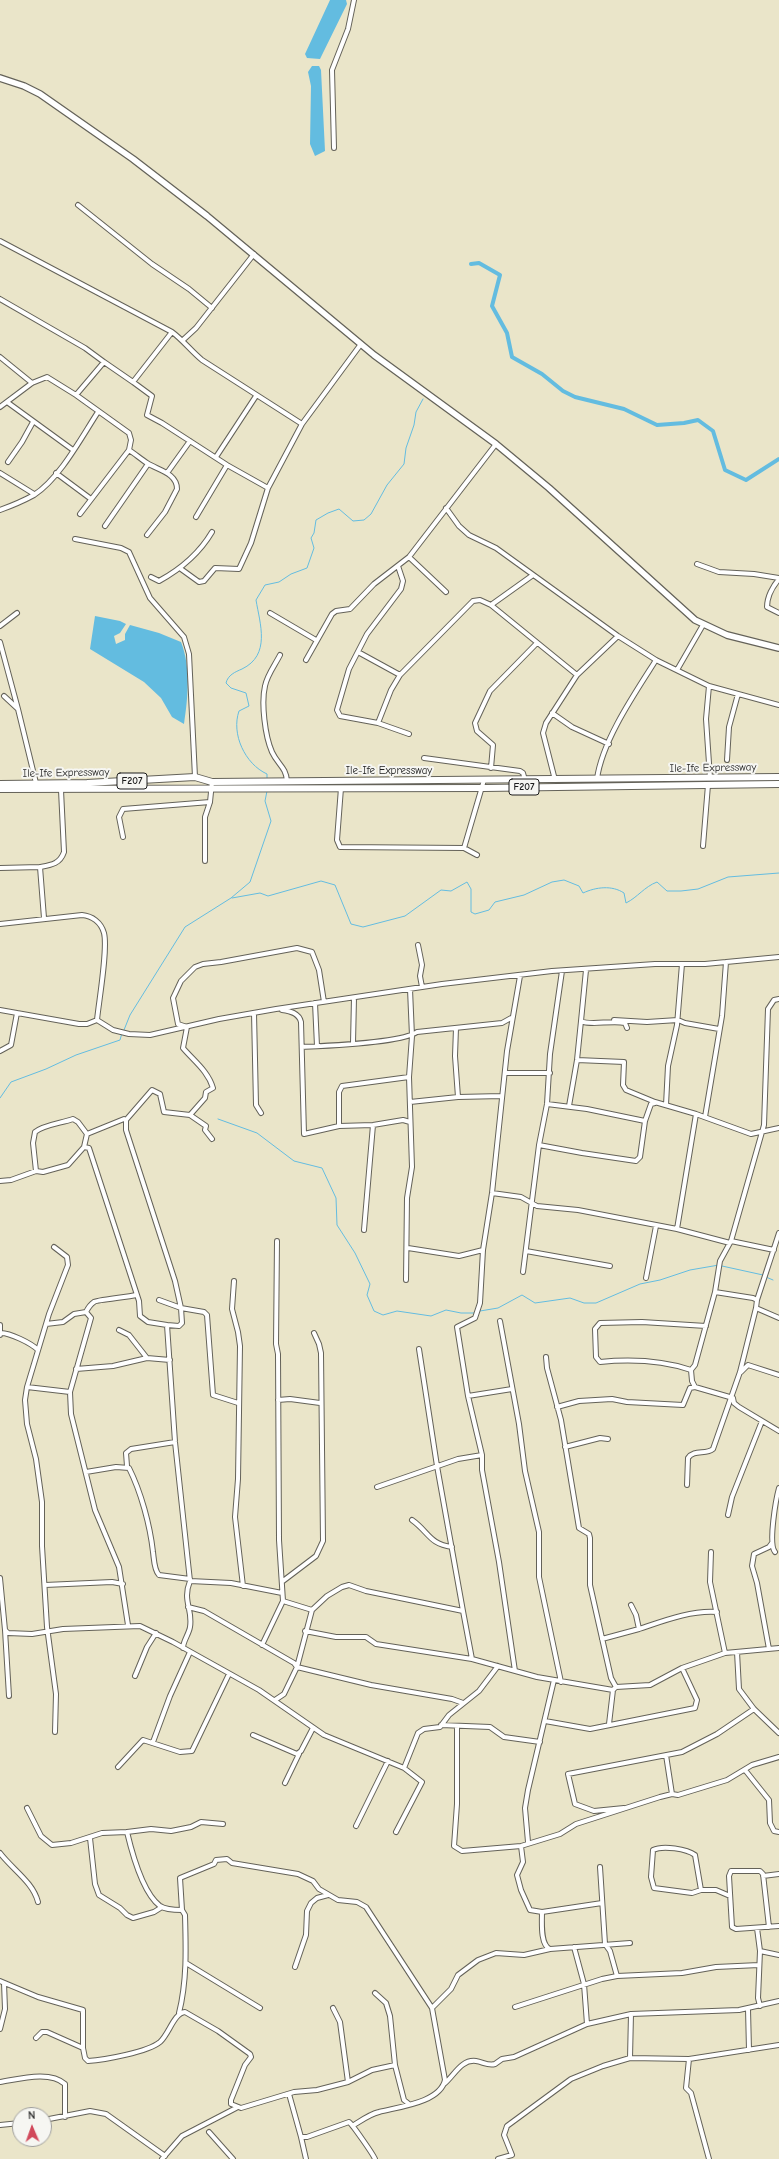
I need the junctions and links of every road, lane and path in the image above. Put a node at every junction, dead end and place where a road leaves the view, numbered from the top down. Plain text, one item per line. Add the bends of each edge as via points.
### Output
1 (354, 0) edge
2 (0, 78) edge
3 (334, 148) dead end
4 (78, 206) dead end
5 (0, 241) edge
6 (254, 254) junction
7 (0, 299) edge
8 (212, 308) junction
9 (172, 332) junction
10 (183, 340) junction
11 (361, 344) junction
12 (0, 357) edge
13 (104, 362) junction
14 (133, 382) junction
15 (32, 384) junction
16 (76, 395) junction
17 (256, 396) junction
18 (7, 402) junction
19 (0, 407) edge
20 (98, 412) junction
21 (33, 422) junction
22 (302, 424) junction
23 (190, 441) junction
24 (496, 444) junction
25 (74, 450) junction
26 (129, 450) junction
27 (216, 457) junction
28 (8, 462) dead end
29 (148, 464) junction
30 (227, 465) junction
31 (0, 473) edge
32 (56, 473) junction
33 (167, 473) junction
34 (268, 488) junction
35 (34, 494) junction
36 (91, 499) junction
37 (446, 508) junction
38 (0, 510) edge
39 (80, 514) dead end
40 (196, 517) dead end
41 (105, 526) dead end
42 (212, 532) dead end
43 (147, 535) dead end
44 (74, 539) dead end
45 (409, 556) junction
46 (697, 564) dead end
47 (398, 566) junction
48 (181, 569) junction
49 (533, 575) junction
50 (151, 577) dead end
51 (779, 578) edge
52 (446, 592) dead end
53 (491, 605) junction
54 (270, 613) dead end
55 (779, 613) edge
56 (17, 614) dead end
57 (703, 625) junction
58 (0, 626) edge
59 (618, 636) junction
60 (316, 640) junction
61 (0, 642) edge
62 (537, 643) junction
63 (779, 648) edge
64 (358, 652) junction
65 (280, 655) dead end
66 (306, 660) dead end
67 (656, 660) junction
68 (677, 670) junction
69 (400, 675) junction
70 (577, 675) junction
71 (709, 686) junction
72 (738, 694) junction
73 (4, 696) dead end
74 (779, 705) edge
75 (18, 709) junction
76 (552, 713) junction
77 (378, 723) junction
78 (409, 734) dead end
79 (609, 744) junction
80 (424, 758) dead end
81 (727, 760) dead end
82 (491, 768) junction
83 (779, 777) edge
84 (196, 778) junction
85 (710, 778) junction
86 (484, 780) junction
87 (525, 780) junction
88 (554, 780) junction
89 (597, 780) junction
90 (288, 781) junction
91 (212, 782) junction
92 (635, 782) junction
93 (68, 783) junction
94 (0, 784) edge
95 (36, 784) junction
96 (267, 784) junction
97 (779, 784) edge
98 (226, 785) junction
99 (708, 785) junction
100 (87, 786) junction
101 (341, 787) junction
102 (484, 788) junction
103 (0, 789) edge
104 (212, 789) junction
105 (61, 790) junction
106 (68, 790) junction
107 (210, 802) junction
108 (123, 837) dead end
109 (703, 846) dead end
110 (464, 848) junction
111 (476, 855) dead end
112 (205, 861) dead end
113 (40, 867) junction
114 (0, 868) edge
115 (44, 918) junction
116 (0, 924) edge
117 (418, 945) dead end
118 (779, 957) edge
119 (726, 962) junction
120 (682, 964) junction
121 (586, 970) junction
122 (562, 971) junction
123 (520, 976) junction
124 (422, 987) junction
125 (410, 989) junction
126 (354, 998) junction
127 (779, 999) edge
128 (324, 1002) junction
129 (315, 1003) junction
130 (276, 1009) junction
131 (0, 1010) edge
132 (17, 1013) junction
133 (254, 1013) junction
134 (512, 1017) junction
135 (97, 1020) junction
136 (614, 1020) junction
137 (678, 1020) junction
138 (581, 1021) junction
139 (187, 1026) junction
140 (456, 1028) junction
141 (627, 1028) dead end
142 (719, 1029) junction
143 (412, 1036) junction
144 (353, 1043) junction
145 (319, 1046) junction
146 (302, 1047) junction
147 (0, 1051) edge
148 (578, 1060) junction
149 (505, 1073) junction
150 (550, 1073) junction
151 (409, 1077) junction
152 (502, 1096) junction
153 (458, 1097) junction
154 (410, 1102) junction
155 (655, 1102) junction
156 (546, 1104) junction
157 (666, 1105) junction
158 (569, 1106) junction
159 (261, 1113) dead end
160 (696, 1114) junction
161 (190, 1115) junction
162 (705, 1117) junction
163 (126, 1120) junction
164 (645, 1121) junction
165 (410, 1122) junction
166 (373, 1125) junction
167 (339, 1126) junction
168 (779, 1128) edge
169 (762, 1131) junction
170 (87, 1134) junction
171 (212, 1139) dead end
172 (539, 1145) junction
173 (84, 1147) junction
174 (36, 1171) junction
175 (0, 1181) edge
176 (492, 1193) junction
177 (531, 1202) junction
178 (656, 1226) junction
179 (677, 1229) junction
180 (364, 1230) dead end
181 (779, 1233) edge
182 (277, 1241) dead end
183 (730, 1242) junction
184 (54, 1247) dead end
185 (408, 1248) junction
186 (483, 1250) junction
187 (774, 1250) junction
188 (526, 1251) junction
189 (610, 1266) dead end
190 (523, 1272) dead end
191 (646, 1278) dead end
192 (406, 1280) dead end
193 (234, 1281) dead end
194 (715, 1292) junction
195 (136, 1295) junction
196 (159, 1300) dead end
197 (757, 1300) junction
198 (181, 1308) junction
199 (756, 1308) junction
200 (86, 1312) junction
201 (779, 1318) edge
202 (500, 1321) dead end
203 (46, 1324) junction
204 (0, 1325) edge
205 (167, 1325) junction
206 (706, 1326) junction
207 (119, 1330) dead end
208 (314, 1333) dead end
209 (0, 1334) edge
210 (419, 1349) dead end
211 (38, 1350) junction
212 (147, 1358) junction
213 (546, 1358) dead end
214 (170, 1360) junction
215 (76, 1369) junction
216 (691, 1370) junction
217 (740, 1372) junction
218 (779, 1375) edge
219 (692, 1381) junction
220 (27, 1387) junction
221 (695, 1387) junction
222 (690, 1388) junction
223 (512, 1389) junction
224 (70, 1392) junction
225 (468, 1396) junction
226 (733, 1398) junction
227 (278, 1400) junction
228 (238, 1403) junction
229 (320, 1403) junction
230 (557, 1407) junction
231 (762, 1421) junction
232 (779, 1431) edge
233 (608, 1439) dead end
234 (175, 1442) junction
235 (565, 1447) junction
236 (482, 1455) junction
237 (127, 1466) junction
238 (437, 1466) junction
239 (86, 1472) junction
240 (687, 1485) dead end
241 (377, 1487) dead end
242 (779, 1488) edge
243 (728, 1515) dead end
244 (412, 1520) dead end
245 (772, 1543) junction
246 (452, 1547) junction
247 (765, 1549) junction
248 (712, 1552) dead end
249 (777, 1552) edge
250 (0, 1578) edge
251 (190, 1580) junction
252 (283, 1581) junction
253 (123, 1584) junction
254 (45, 1585) junction
255 (243, 1586) junction
256 (282, 1593) junction
257 (283, 1601) junction
258 (631, 1605) dead end
259 (188, 1607) junction
260 (312, 1610) junction
261 (463, 1611) junction
262 (2, 1612) edge
263 (717, 1612) junction
264 (128, 1625) junction
265 (639, 1629) junction
266 (5, 1630) junction
267 (305, 1631) junction
268 (48, 1632) junction
269 (156, 1633) junction
270 (602, 1639) junction
271 (262, 1645) junction
272 (184, 1648) junction
273 (779, 1648) edge
274 (769, 1649) junction
275 (190, 1652) junction
276 (737, 1652) junction
277 (724, 1653) junction
278 (472, 1659) junction
279 (498, 1666) junction
280 (297, 1667) junction
281 (682, 1668) junction
282 (515, 1671) junction
283 (228, 1674) junction
284 (135, 1676) dead end
285 (554, 1680) junction
286 (561, 1682) junction
287 (614, 1689) junction
288 (9, 1696) dead end
289 (276, 1700) junction
290 (463, 1703) junction
291 (754, 1709) junction
292 (545, 1721) junction
293 (609, 1724) junction
294 (441, 1725) junction
295 (457, 1726) junction
296 (313, 1728) junction
297 (55, 1732) dead end
298 (779, 1733) edge
299 (253, 1736) dead end
300 (153, 1742) junction
301 (540, 1742) junction
302 (298, 1754) junction
303 (666, 1755) junction
304 (779, 1757) edge
305 (388, 1761) junction
306 (118, 1767) dead end
307 (404, 1768) junction
308 (745, 1770) junction
309 (285, 1783) dead end
310 (672, 1794) junction
311 (27, 1808) dead end
312 (630, 1808) junction
313 (223, 1824) dead end
314 (356, 1826) dead end
315 (127, 1832) junction
316 (396, 1832) dead end
317 (779, 1832) edge
318 (90, 1838) junction
319 (528, 1842) junction
320 (521, 1846) junction
321 (0, 1853) edge
322 (600, 1867) dead end
323 (779, 1874) edge
324 (763, 1876) junction
325 (701, 1890) junction
326 (329, 1895) junction
327 (730, 1896) junction
328 (38, 1902) dead end
329 (602, 1903) junction
330 (162, 1907) junction
331 (182, 1910) junction
332 (542, 1912) junction
333 (779, 1926) edge
334 (768, 1927) junction
335 (757, 1928) junction
336 (630, 1943) dead end
337 (604, 1944) junction
338 (574, 1947) junction
339 (550, 1949) junction
340 (760, 1951) junction
341 (779, 1955) edge
342 (186, 1963) junction
343 (760, 1964) junction
344 (295, 1967) dead end
345 (618, 1976) junction
346 (2, 1982) edge
347 (584, 1984) junction
348 (375, 1993) dead end
349 (779, 2001) edge
350 (760, 2006) junction
351 (515, 2007) dead end
352 (260, 2008) dead end
353 (333, 2008) dead end
354 (432, 2008) junction
355 (748, 2009) junction
356 (179, 2013) junction
357 (631, 2014) junction
358 (587, 2024) junction
359 (0, 2030) edge
360 (36, 2038) dead end
361 (779, 2045) edge
362 (83, 2048) junction
363 (748, 2050) junction
364 (630, 2058) junction
365 (688, 2059) junction
366 (396, 2065) junction
367 (0, 2082) edge
368 (348, 2082) junction
369 (444, 2084) junction
370 (289, 2094) junction
371 (409, 2104) junction
372 (236, 2108) junction
373 (65, 2117) junction
374 (52, 2119) edge
375 (12, 2124) edge
376 (0, 2125) edge
377 (354, 2125) junction
378 (209, 2132) dead end
379 (301, 2137) junction
380 (163, 2157) edge
381 (513, 2157) edge
382 (233, 2159) edge
383 (306, 2159) edge
384 (375, 2159) edge
385 (498, 2159) edge
386 (709, 2159) edge

1 - 3 street via 348,29 332,70
2 - 6 main road via 40,94 82,122
4 - 8 street
5 - 9 street
6 - 8 street
6 - 11 main road
7 - 13 street via 85,348
8 - 10 street
9 - 10 street
9 - 14 street
10 - 17 street via 202,360
11 - 22 street
11 - 24 main road
12 - 15 street
13 - 14 street
13 - 16 street
14 - 23 street via 152,396 147,415
15 - 16 street via 47,377
15 - 18 street
16 - 20 street
17 - 22 street
17 - 27 street
18 - 19 street
18 - 21 street
20 - 25 street
20 - 26 street via 129,433
21 - 25 street
21 - 28 street
22 - 34 street
23 - 27 street
23 - 33 street
24 - 37 street
24 - 57 main road via 549,488 677,605
25 - 32 street
26 - 29 street
26 - 36 street
27 - 30 street
29 - 33 street
29 - 41 street
30 - 34 street
30 - 40 street
31 - 35 street
32 - 35 street
32 - 36 street
33 - 43 street via 176,481 177,489 165,512
34 - 48 street via 251,543 239,569 215,568 204,581 199,582
35 - 38 street
36 - 39 street
37 - 45 street
37 - 49 street via 469,535 496,548
42 - 48 street via 204,546
44 - 84 street via 121,548 129,552 150,598 184,637 189,654
45 - 47 street
45 - 52 street
46 - 51 street via 719,572
47 - 60 street via 374,584 350,609 332,614
47 - 64 street via 403,581 401,589 367,634
48 - 50 street via 159,580
49 - 53 street
49 - 59 street
51 - 55 street via 773,587 767,607
53 - 62 street
53 - 69 street via 480,600 473,601
54 - 60 street
56 - 58 street
57 - 63 main road via 727,635
57 - 68 street
59 - 67 street
59 - 70 street
60 - 66 street
61 - 75 street
62 - 70 street
62 - 82 street via 490,691 475,723 477,731 493,745
64 - 69 street
64 - 77 street via 342,688 338,714
65 - 90 street via 264,686 264,714 270,748 286,772
67 - 68 street
67 - 79 street via 624,712
68 - 71 street
69 - 77 street
70 - 76 street
71 - 72 street
71 - 85 street via 706,719
72 - 74 street
72 - 81 street via 729,727
73 - 75 street
75 - 95 street
76 - 79 street via 572,727
76 - 88 street via 543,733
77 - 78 street
79 - 89 street via 599,766
80 - 82 street
82 - 87 street via 520,771
83 - 85 main road, Ile-Ife Expressway / F207
84 - 91 main road, Ile-Ife Expressway / F207
84 - 100 main road, Ile-Ife Expressway / F207
85 - 92 main road, Ile-Ife Expressway / F207
86 - 87 main road, Ile-Ife Expressway / F207
86 - 90 main road, Ile-Ife Expressway / F207
86 - 102 street
87 - 88 main road, Ile-Ife Expressway / F207
88 - 89 main road, Ile-Ife Expressway / F207
89 - 92 main road, Ile-Ife Expressway / F207
90 - 96 main road, Ile-Ife Expressway / F207
91 - 98 main road, Ile-Ife Expressway / F207
91 - 104 street
92 - 99 main road, Ile-Ife Expressway / F207
92 - 102 main road, Ile-Ife Expressway / F207
93 - 95 main road, Ile-Ife Expressway / F207
93 - 100 main road, Ile-Ife Expressway / F207
93 - 106 main road
94 - 95 main road, Ile-Ife Expressway / F207
96 - 98 main road, Ile-Ife Expressway / F207
96 - 101 main road, Ile-Ife Expressway / F207
97 - 99 main road, Ile-Ife Expressway / F207
98 - 104 main road, Ile-Ife Expressway / F207
99 - 109 street
100 - 104 main road, Ile-Ife Expressway / F207
100 - 106 main road, Ile-Ife Expressway / F207
101 - 102 main road, Ile-Ife Expressway / F207
101 - 110 street via 337,840 340,847
102 - 110 street
103 - 105 main road, Ile-Ife Expressway / F207
104 - 107 street
105 - 106 main road, Ile-Ife Expressway / F207
105 - 113 street via 64,852 62,859 57,863
107 - 108 street via 123,809 119,817
107 - 112 street via 205,817
110 - 111 street
113 - 114 street
113 - 115 street
115 - 116 street
115 - 135 street via 82,914 90,916 101,928 104,934 104,947
117 - 124 street via 422,965
118 - 119 street
119 - 120 street
119 - 142 street via 725,996
120 - 121 street
120 - 137 street
121 - 122 street
121 - 138 street
122 - 123 street
122 - 150 street via 550,1054
123 - 124 street
123 - 134 street
124 - 125 street
125 - 126 street
125 - 143 street
126 - 128 street
126 - 144 street
127 - 169 street via 774,1000 768,1009 765,1118
128 - 129 street
128 - 139 street via 319,970 312,952 306,949 297,948 203,964 181,980 173,998 178,1024
129 - 130 street
129 - 145 street
130 - 133 street
130 - 146 street via 290,1011 300,1018
131 - 132 street
132 - 135 street via 79,1024
132 - 147 street via 11,1045
133 - 139 street
133 - 159 street via 256,1105
134 - 140 street via 502,1024
134 - 149 street
135 - 139 street via 129,1034 150,1035
136 - 137 street
136 - 138 street
136 - 141 street via 625,1023
137 - 142 street
137 - 157 street via 668,1066
138 - 148 street
139 - 161 street via 183,1048 202,1067 213,1088 206,1092 205,1098
140 - 143 street via 417,1032
140 - 153 street
142 - 162 street
143 - 144 street
143 - 151 street
144 - 145 street
145 - 146 street
146 - 167 street via 304,1134
148 - 155 street via 624,1062 622,1085 626,1090
148 - 158 street
149 - 150 street
149 - 152 street
150 - 156 street
151 - 154 street
151 - 167 street via 342,1086 339,1092
152 - 153 street
152 - 176 street
153 - 154 street
154 - 165 street
155 - 157 street
155 - 164 street via 651,1104
156 - 158 street
156 - 172 street
157 - 160 street
158 - 164 street
160 - 162 street
160 - 179 street
161 - 163 street via 164,1112 160,1094 152,1090
161 - 171 street via 206,1126
162 - 169 street via 751,1134
163 - 170 street
163 - 198 street via 126,1130 175,1281
164 - 172 street via 640,1157 636,1161
165 - 166 street via 403,1120
165 - 185 street via 412,1167 407,1198
166 - 167 street
166 - 180 street
168 - 169 street
169 - 183 street
170 - 173 street
170 - 174 street via 73,1119 41,1127 35,1132 33,1143
172 - 177 street
173 - 174 street via 68,1165 43,1172
173 - 195 street via 88,1148
174 - 175 street
176 - 177 street via 521,1197
176 - 186 street
177 - 178 street via 537,1206 578,1210
177 - 188 street
178 - 179 street
178 - 191 street
179 - 183 street
181 - 187 street
182 - 227 street via 275,1279
183 - 187 street
183 - 194 street via 720,1261
184 - 203 street via 67,1257 68,1265
185 - 186 street via 460,1256
185 - 192 street
186 - 225 street via 478,1310 475,1317 457,1327
187 - 197 street
188 - 189 street
188 - 190 street
193 - 228 street via 232,1309 240,1346
194 - 197 street
194 - 206 street
195 - 200 street via 98,1300
195 - 205 street via 142,1319
196 - 198 street
197 - 199 street
198 - 205 street via 182,1323 179,1326
198 - 228 street via 204,1312 206,1315 213,1395
199 - 201 street
199 - 217 street
200 - 203 street via 74,1314 63,1322
200 - 215 street via 91,1318
202 - 223 street
203 - 211 street
204 - 209 street
205 - 214 street
206 - 216 street via 695,1365
206 - 216 street via 621,1321 600,1323 595,1329 596,1357 600,1362 651,1361
207 - 212 street via 129,1335
208 - 229 street via 321,1353
209 - 211 street via 7,1333
210 - 238 street
211 - 220 street
212 - 214 street
212 - 215 street via 113,1366
213 - 230 street
214 - 234 street
215 - 224 street
216 - 219 street
217 - 218 street via 748,1365
217 - 226 street
219 - 221 street
219 - 222 street
220 - 224 street
220 - 254 street via 25,1400 28,1424 42,1502
221 - 222 street
221 - 226 street
222 - 230 street via 683,1405 612,1399 579,1401
223 - 225 street
223 - 286 street via 525,1471 540,1532 539,1577
224 - 239 street via 71,1414
225 - 236 street
226 - 231 street via 734,1404
226 - 240 street via 714,1449 695,1453 688,1458
227 - 229 street
227 - 252 street via 279,1540
228 - 255 street via 235,1517
229 - 252 street via 323,1541 316,1556
230 - 235 street
231 - 232 street
231 - 243 street via 732,1497
233 - 235 street via 600,1438
234 - 237 street via 131,1449 126,1453
234 - 251 street
235 - 270 street via 579,1528 590,1538 590,1585
236 - 238 street
236 - 282 street via 482,1470
237 - 239 street
237 - 251 street via 131,1470 143,1508 156,1571 160,1575
238 - 241 street
238 - 246 street
239 - 253 street via 96,1510 119,1567
242 - 245 street
244 - 246 street via 426,1531 435,1543
245 - 247 street
245 - 249 street
246 - 261 street
247 - 249 street
247 - 274 street via 754,1554 752,1566
248 - 263 street via 710,1582
250 - 262 street
251 - 255 street
251 - 259 street via 186,1598
252 - 256 street
253 - 254 street via 112,1582
253 - 264 street
254 - 268 street
255 - 256 street
256 - 257 street
257 - 260 street
257 - 271 street
258 - 265 street
259 - 271 street via 204,1611
259 - 272 street via 190,1629
260 - 261 street via 327,1596 349,1585
260 - 267 street
261 - 278 street
262 - 266 street
263 - 265 street via 676,1617
263 - 277 street
264 - 268 street
264 - 269 street via 140,1626
265 - 270 street
266 - 268 street via 11,1634
266 - 288 street
267 - 278 street via 336,1637 361,1636 376,1644
267 - 280 street
268 - 297 street via 56,1694
269 - 272 street
269 - 284 street
270 - 287 street
271 - 280 street via 282,1655
272 - 275 street
273 - 274 street
274 - 276 street
275 - 283 street
275 - 300 street
276 - 277 street
276 - 291 street via 739,1689
277 - 281 street
278 - 279 street
279 - 282 street
279 - 290 street via 479,1691
280 - 289 street via 284,1694
280 - 290 street
281 - 287 street via 650,1685
281 - 293 street via 697,1700 695,1708 663,1716
282 - 285 street
283 - 289 street
283 - 300 street via 192,1751 180,1752
285 - 286 street
285 - 292 street
286 - 287 street
287 - 293 street
289 - 296 street
290 - 294 street
291 - 298 street
291 - 303 street via 717,1734 682,1752
292 - 293 street via 584,1729 601,1728
292 - 301 street
294 - 295 street
294 - 307 street via 437,1729 424,1729 418,1733
295 - 301 street via 490,1728 504,1737
295 - 320 street via 454,1846 462,1851
296 - 302 street
296 - 305 street
299 - 302 street
300 - 306 street via 141,1741
301 - 319 street via 525,1808
302 - 309 street
303 - 310 street
303 - 312 street via 568,1774 575,1804 594,1811
304 - 308 street via 761,1761
305 - 307 street
305 - 314 street
307 - 316 street via 422,1782
308 - 310 street via 727,1780 678,1795
308 - 317 street via 769,1800 770,1828
310 - 312 street
311 - 318 street via 41,1836 52,1845
312 - 319 street via 576,1824 560,1834
313 - 315 street via 201,1822 171,1831 151,1829
315 - 318 street via 102,1833
315 - 330 street via 145,1884
318 - 330 street via 94,1884 99,1895 133,1918
319 - 320 street
320 - 332 street via 523,1862 517,1875 521,1890 530,1910
321 - 328 street via 36,1892
322 - 329 street
323 - 324 street
324 - 327 street via 760,1871 731,1871
324 - 334 street
325 - 325 street via 692,1892 654,1888 651,1877 653,1850 674,1849 696,1855
325 - 327 street via 716,1890
326 - 331 street via 298,1874 232,1863 227,1859 216,1860 214,1864 180,1878
326 - 344 street via 311,1903 307,1911 306,1935
326 - 354 street via 366,1907
327 - 335 street via 732,1927
329 - 332 street
329 - 337 street
330 - 331 street
331 - 342 street via 185,1916
332 - 339 street via 544,1942
333 - 334 street
334 - 335 street
335 - 340 street
336 - 337 street
337 - 338 street
337 - 345 street via 610,1951
338 - 339 street
338 - 347 street
339 - 354 street via 524,1955 496,1953 478,1960 458,1975 451,1989
340 - 341 street
340 - 343 street
342 - 352 street
342 - 356 street via 184,1993
343 - 345 street via 716,1967 682,1973
343 - 350 street
345 - 347 street
346 - 359 street via 5,2009
346 - 362 street via 38,1997 83,2010
347 - 351 street
347 - 358 street
348 - 366 street via 386,2003 390,2016
349 - 350 street
350 - 355 street
353 - 368 street via 340,2022
354 - 369 street via 445,2074
355 - 357 street
355 - 363 street
356 - 362 street via 171,2028 154,2045 114,2058 88,2061
356 - 372 street via 185,2012 218,2031 250,2054 251,2057 245,2065 231,2100 231,2104
357 - 358 street
357 - 364 street
358 - 369 street via 514,2057 502,2058 495,2064 466,2062
360 - 362 street via 42,2032 47,2032
361 - 363 street
363 - 365 street
364 - 365 street
364 - 381 street via 571,2079 507,2126 504,2135
365 - 386 street via 686,2088 691,2093
366 - 368 street via 378,2067
366 - 371 street via 404,2100
367 - 373 street via 40,2077 59,2078 65,2084
368 - 370 street
369 - 371 street via 433,2096
370 - 372 street
370 - 379 street
371 - 377 street via 378,2112
372 - 380 street via 182,2136
373 - 374 street
373 - 380 street via 90,2111 106,2114
375 - 376 street
377 - 379 street via 344,2123
377 - 384 street
378 - 382 street
379 - 383 street
381 - 385 street

